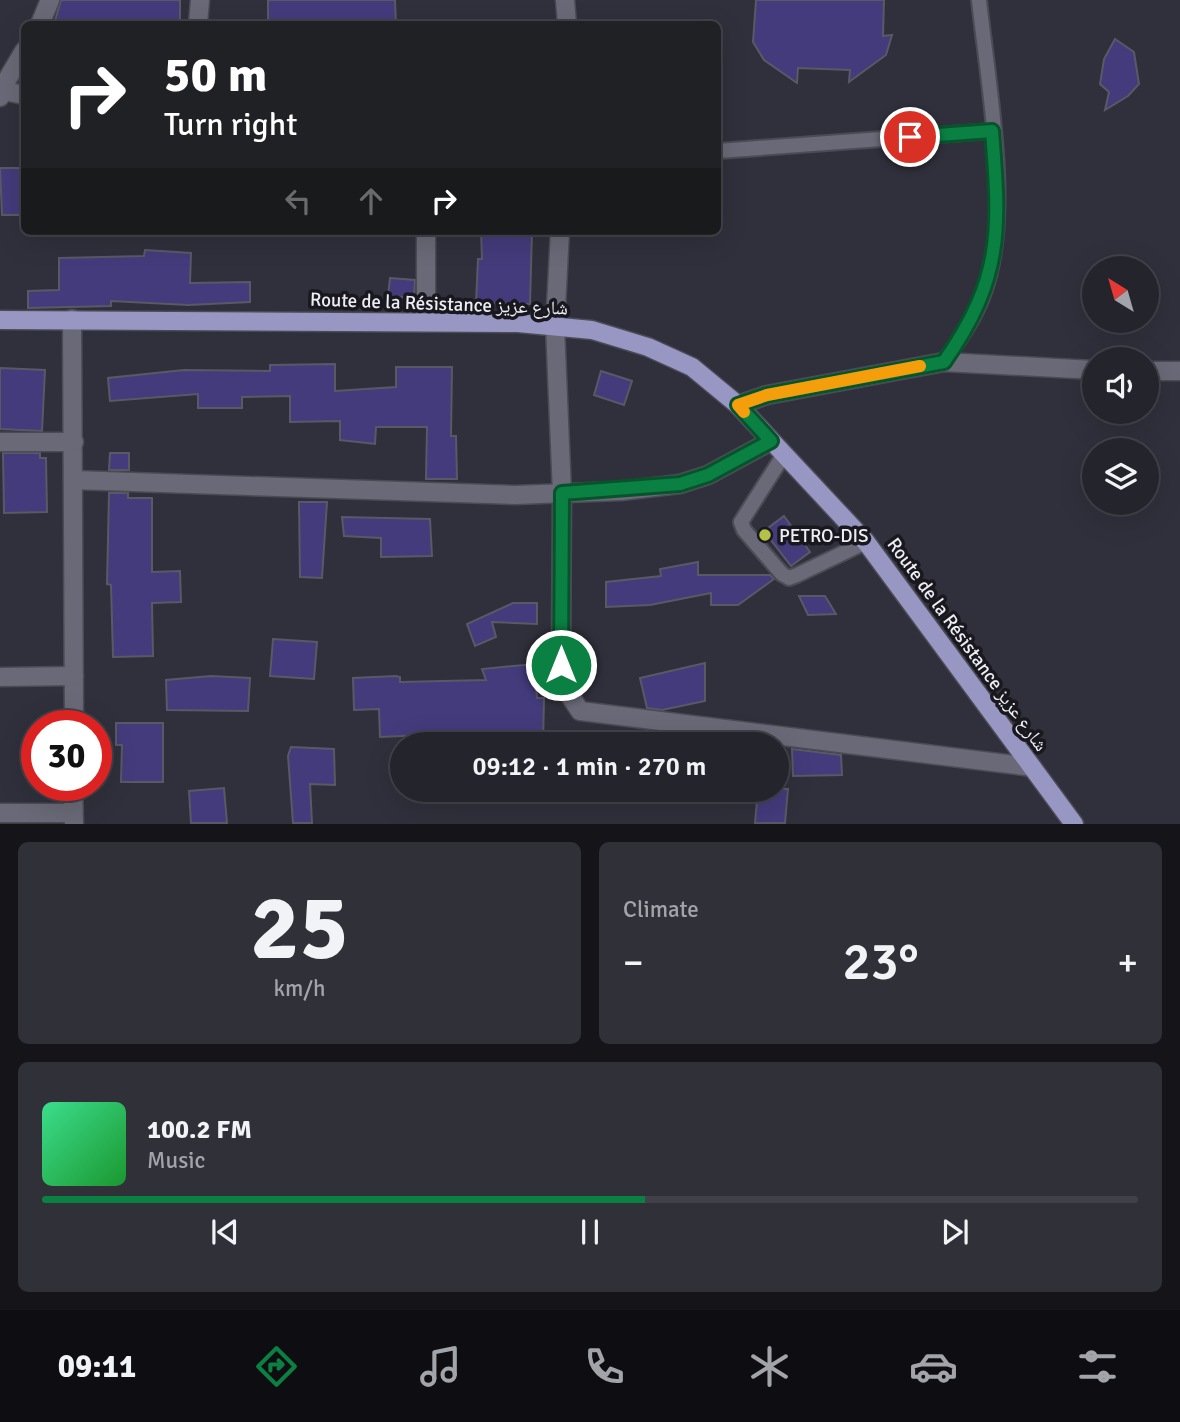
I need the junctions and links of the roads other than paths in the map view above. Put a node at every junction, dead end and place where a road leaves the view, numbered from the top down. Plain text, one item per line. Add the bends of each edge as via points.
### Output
1 (50, 0) edge
2 (200, 0) edge
3 (565, 0) edge
4 (979, 0) edge
5 (41, 21) edge
6 (198, 21) edge
7 (567, 21) edge
8 (21, 56) edge
9 (0, 92) edge
10 (21, 95) edge
11 (992, 131) junction
12 (721, 151) edge
13 (426, 235) edge
14 (560, 235) edge
15 (72, 319) junction
16 (0, 320) edge
17 (426, 322) junction
18 (555, 326) junction
19 (944, 362) junction
20 (1179, 369) edge
21 (1082, 370) edge
22 (1159, 370) edge
23 (738, 405) junction
24 (771, 441) junction
25 (0, 442) edge
26 (74, 442) junction
27 (783, 456) junction
28 (74, 480) junction
29 (562, 493) junction
30 (866, 542) junction
31 (74, 676) junction
32 (0, 677) edge
33 (74, 710) edge
34 (1032, 767) junction
35 (0, 813) edge
36 (73, 818) edge
37 (1074, 824) edge

1 - 5 street
2 - 6 street
3 - 7 street
4 - 11 lane
8 - 9 street
9 - 10 street
11 - 12 lane
11 - 19 lane via 999,213 995,253 973,316
13 - 17 street
14 - 18 street
15 - 16 main road, Route de la Résistance شارع عزيز
15 - 17 main road, Route de la Résistance شارع عزيز
15 - 26 street
17 - 18 main road, Route de la Résistance شارع عزيز
18 - 23 main road, Route de la Résistance شارع عزيز via 592,330 648,347 692,367
18 - 29 street
19 - 21 street
19 - 23 street via 767,395
20 - 22 street
23 - 24 main road, Route de la Résistance شارع عزيز
24 - 27 main road, Route de la Résistance شارع عزيز
24 - 29 street via 708,475 680,484
25 - 26 street
26 - 28 street
27 - 30 main road, Route de la Résistance شارع عزيز
27 - 30 lane via 741,522 782,574 797,576
28 - 29 street
28 - 31 street
29 - 34 street via 561,665 569,694 580,711
30 - 34 main road, Route de la Résistance شارع عزيز
31 - 32 street
31 - 33 street
34 - 37 main road, Route de la Résistance شارع عزيز
35 - 36 street

